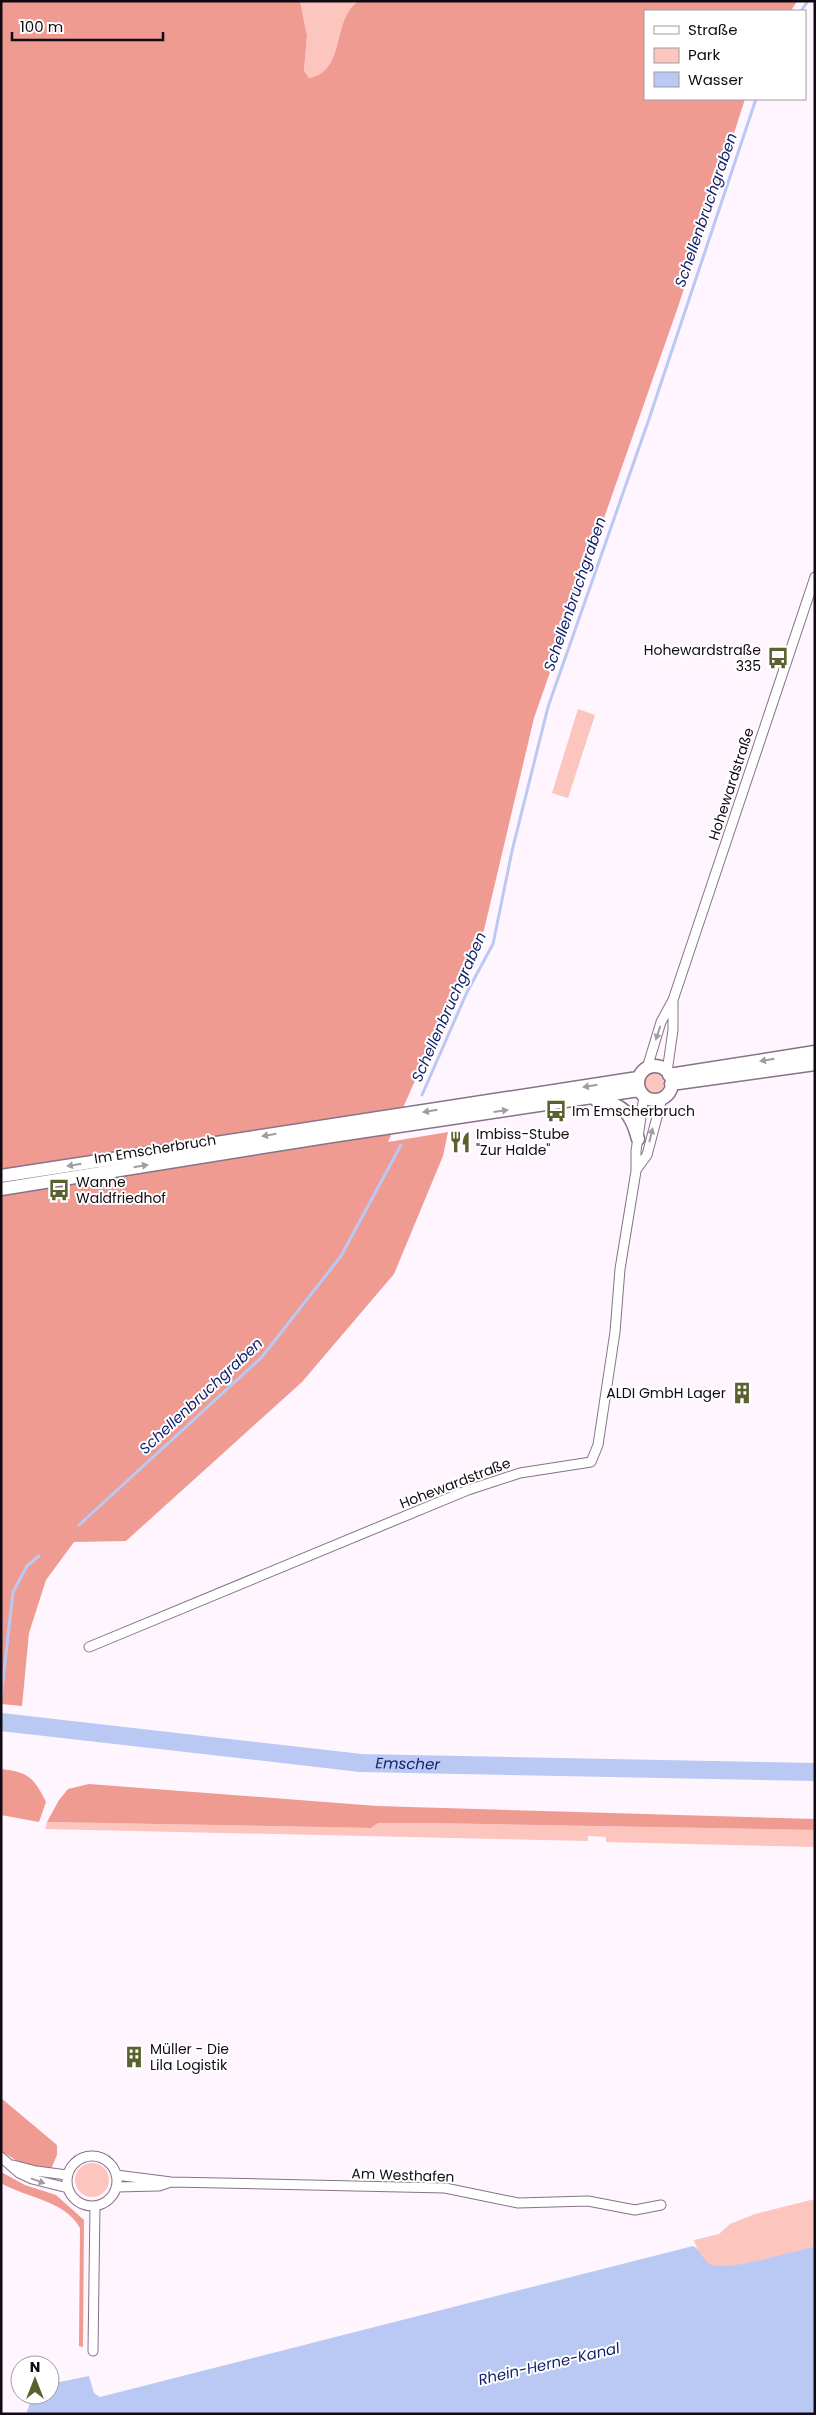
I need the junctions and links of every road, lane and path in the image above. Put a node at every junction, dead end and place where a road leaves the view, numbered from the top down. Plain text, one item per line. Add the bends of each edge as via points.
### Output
1 (815, 577) edge
2 (673, 1000) junction
3 (815, 1052) edge
4 (815, 1064) edge
5 (647, 1068) junction
6 (669, 1077) junction
7 (641, 1088) junction
8 (582, 1098) junction
9 (662, 1098) junction
10 (638, 1139) junction
11 (636, 1171) junction
12 (1, 1176) edge
13 (1, 1189) edge
14 (89, 1647) dead end
15 (1, 2157) edge
16 (13, 2165) junction
17 (67, 2175) junction
18 (116, 2175) junction
19 (171, 2182) junction
20 (116, 2187) junction
21 (68, 2188) junction
22 (661, 2205) dead end
23 (95, 2206) junction
24 (93, 2351) dead end

1 - 2 street, Hohewardstraße
2 -> 5 street, Hohewardstraße via 661,1022
2 - 6 street, Hohewardstraße
3 -> 6 main road
4 - 6 main road
5 - 6 main road via 657,1066
5 - 7 main road
6 - 9 main road via 668,1093
7 - 8 main road, Im Emscherbruch
7 - 9 main road, Im Emscherbruch via 656,1100
7 - 10 street, Hohewardstraße
7 -> 12 main road, Im Emscherbruch
8 - 10 main road via 612,1102 625,1110
13 -> 8 main road, Im Emscherbruch
11 -> 9 street, Hohewardstraße via 647,1155
10 - 11 street, Hohewardstraße
11 - 14 street, Hohewardstraße via 598,1445 591,1462 520,1473 468,1490
15 - 16 street
16 - 17 street
16 -> 21 street via 32,2179
17 - 18 street via 80,2159 95,2156 108,2162
17 - 21 street
18 - 19 street, Am Westhafen
18 - 20 street
19 - 20 street, Am Westhafen via 159,2186
19 - 22 street, Am Westhafen via 445,2188 518,2203 588,2201 635,2210
20 - 23 street via 108,2200
21 - 23 street via 78,2202
23 - 24 street

